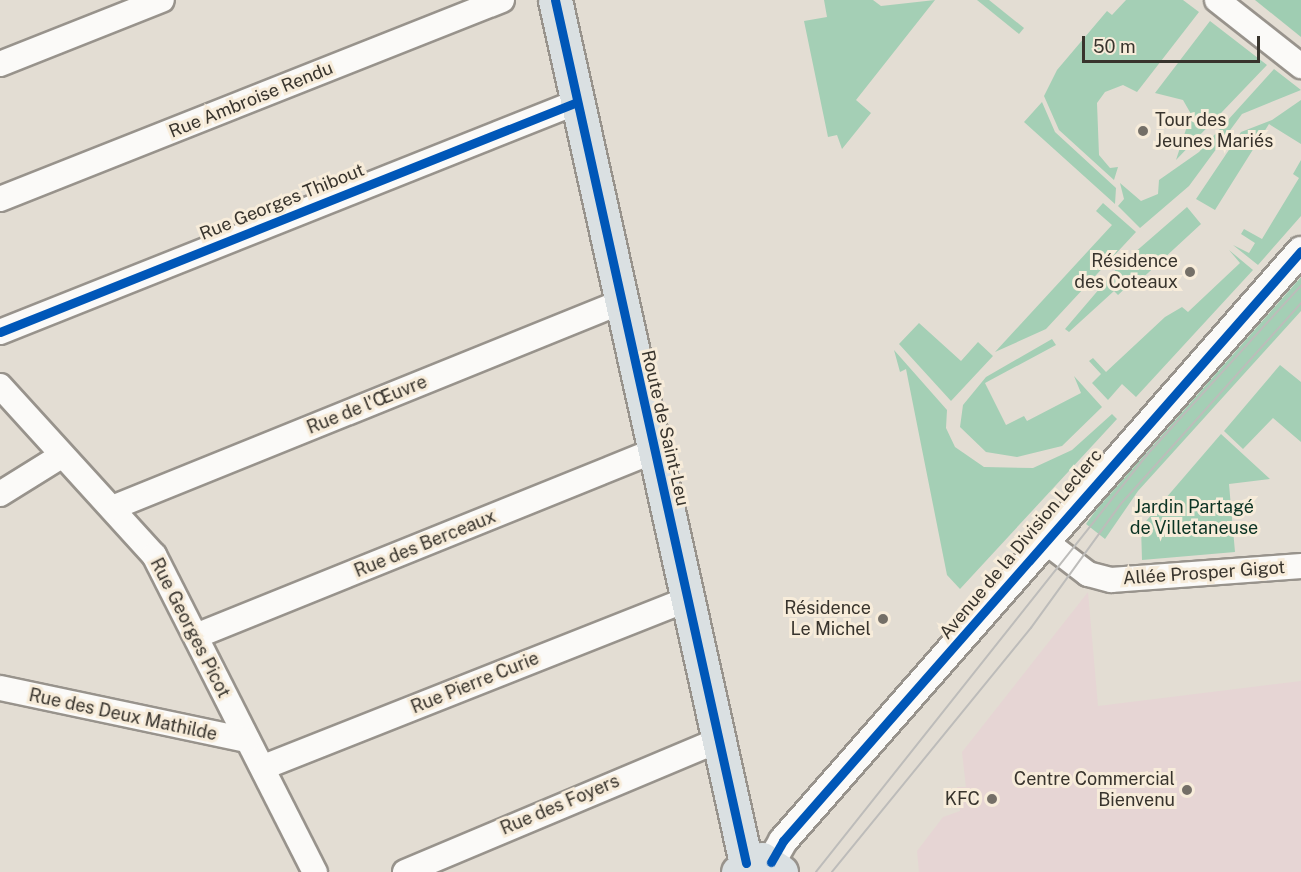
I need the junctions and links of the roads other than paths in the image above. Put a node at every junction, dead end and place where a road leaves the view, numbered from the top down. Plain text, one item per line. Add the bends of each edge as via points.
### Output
1 (162, 0) edge
2 (502, 0) edge
3 (555, 0) edge
4 (1217, 0) edge
5 (0, 64) edge
6 (1301, 66) edge
7 (577, 102) junction
8 (0, 199) edge
9 (1301, 251) edge
10 (621, 302) junction
11 (0, 332) edge
12 (0, 386) edge
13 (654, 451) junction
14 (61, 456) junction
15 (0, 494) edge
16 (112, 508) junction
17 (1046, 542) junction
18 (1301, 566) edge
19 (686, 600) junction
20 (196, 636) junction
21 (0, 688) edge
22 (247, 740) junction
23 (716, 741) junction
24 (264, 767) junction
25 (759, 867) edge
26 (410, 870) edge
27 (315, 872) edge

1 - 5 street
2 - 8 street, Rue Ambroise Rendu
3 - 7 main road, Route de Saint-Leu
4 - 6 street
7 - 10 main road, Route de Saint-Leu
7 - 11 street, Rue Georges Thibout
9 - 17 street, Avenue de la Division Leclerc
10 - 13 main road, Route de Saint-Leu
10 - 16 street, Rue de l'Œuvre
12 - 14 street, Rue Georges Picot
13 - 19 main road, Route de Saint-Leu
13 - 20 street, Rue des Berceaux
14 - 15 street
14 - 16 street, Rue Georges Picot
16 - 20 street, Rue Georges Picot via 154,555
17 - 18 street, Allée Prosper Gigot via 1088,574 1125,580
17 - 25 street, Avenue de la Division Leclerc
19 - 23 main road, Route de Saint-Leu
19 - 24 street, Rue Pierre Curie
20 - 22 street, Rue Georges Picot
21 - 22 street, Rue des Deux Mathilde
22 - 24 street, Rue Georges Picot
23 - 25 main road, Route de Saint-Leu
23 - 26 street, Rue des Foyers
24 - 27 street, Rue Georges Picot

